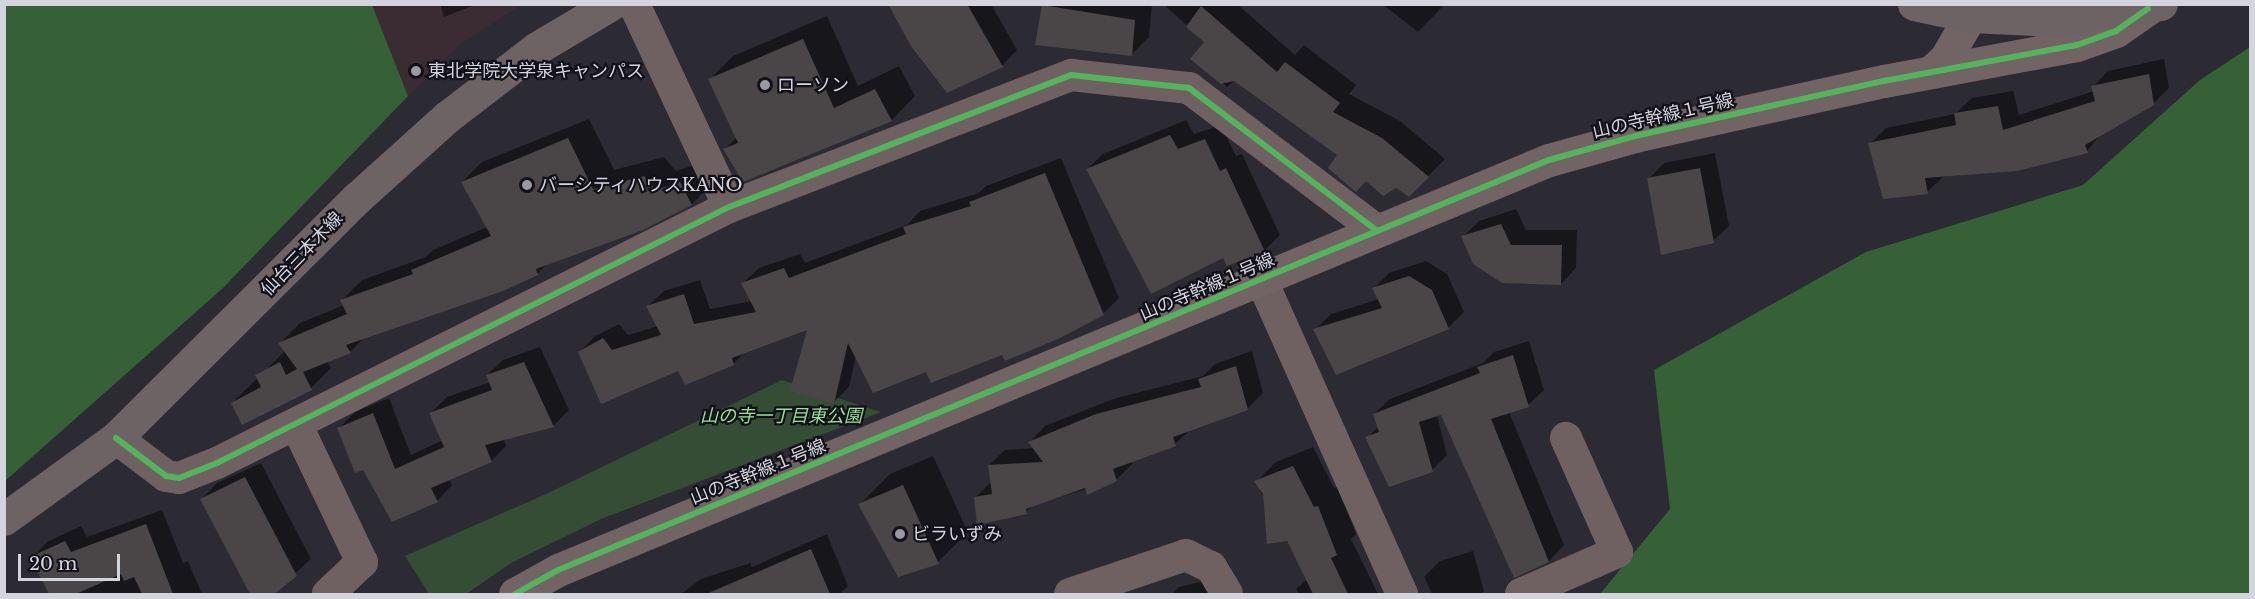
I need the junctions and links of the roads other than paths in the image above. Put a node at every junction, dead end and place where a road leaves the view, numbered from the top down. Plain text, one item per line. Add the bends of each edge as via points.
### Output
1 (611, 4) edge
2 (634, 4) edge
3 (1914, 4) edge
4 (2154, 7) edge
5 (1970, 16) junction
6 (1932, 71) junction
7 (729, 207) junction
8 (1376, 230) junction
9 (1262, 281) junction
10 (297, 426) junction
11 (116, 438) junction
12 (1566, 438) dead end
13 (4, 519) edge
14 (328, 594) edge
15 (514, 594) edge
16 (1070, 594) edge
17 (1227, 594) edge
18 (1402, 594) edge
19 (1521, 594) edge

1 - 11 main road, 仙台三本木線 via 537,48 447,117 357,198
2 - 7 street
3 - 5 main road
4 - 5 main road via 2056,20
4 - 6 street, 山の寺幹線１号線 via 2116,32 2076,45
5 - 6 street via 1946,58
6 - 8 street, 山の寺幹線１号線 via 1635,136 1549,160
7 - 8 street via 1071,75 1189,88
7 - 10 street
8 - 9 street, 山の寺幹線１号線
9 - 15 street, 山の寺幹線１号線 via 558,570
9 - 18 street
10 - 11 street via 179,478 161,473
10 - 14 street via 362,562
11 - 13 main road, 仙台三本木線
12 - 19 street via 1617,552
16 - 17 street via 1186,555 1211,567

